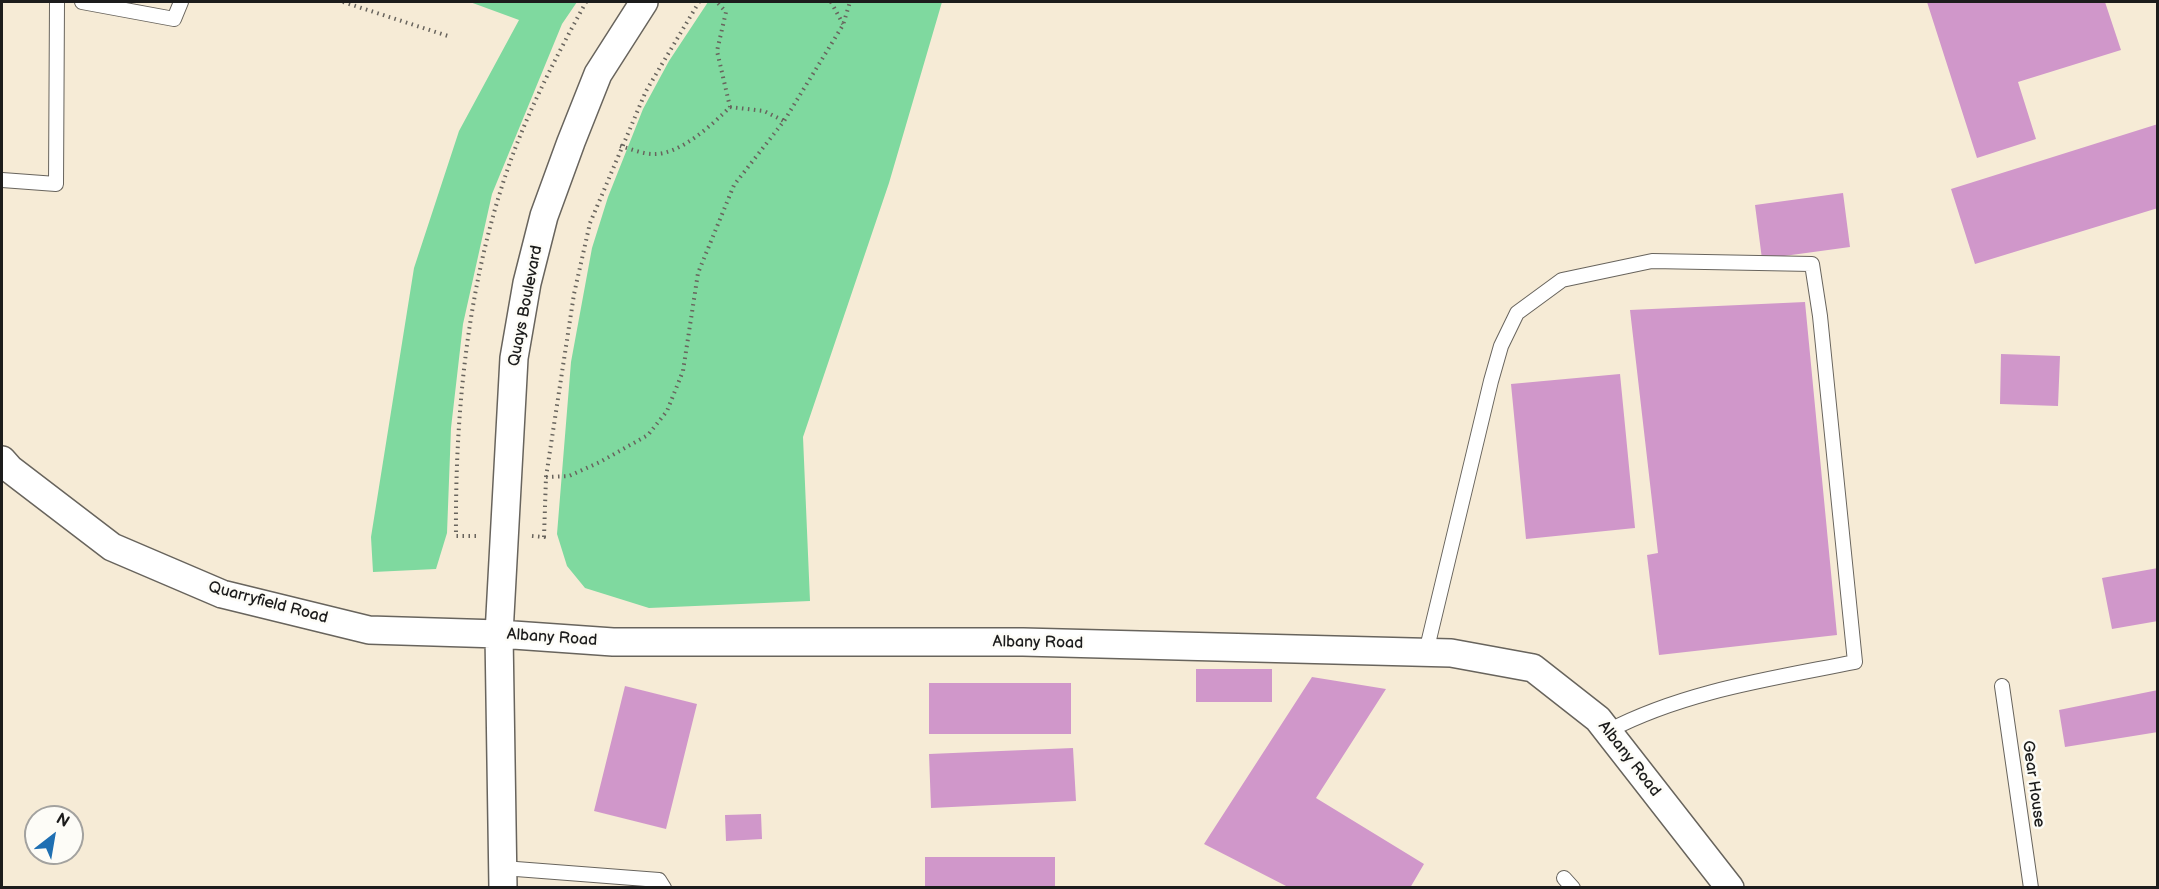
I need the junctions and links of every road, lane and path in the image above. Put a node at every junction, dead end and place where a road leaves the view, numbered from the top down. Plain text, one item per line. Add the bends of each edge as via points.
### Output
1 (57, 2) edge
2 (82, 2) edge
3 (181, 2) edge
4 (343, 2) edge
5 (644, 2) edge
6 (717, 2) edge
7 (831, 2) edge
8 (850, 2) edge
9 (843, 24) junction
10 (448, 36) dead end
11 (730, 107) junction
12 (784, 121) junction
13 (621, 146) dead end
14 (2, 180) edge
15 (2, 460) edge
16 (546, 477) dead end
17 (499, 634) junction
18 (1426, 652) junction
19 (2002, 686) dead end
20 (1608, 731) junction
21 (503, 878) edge
22 (664, 888) edge
23 (1730, 888) edge
24 (2031, 888) edge

1 - 14 lane via 56,184
2 - 3 lane via 174,19
4 - 10 path
5 - 17 street, Quays Boulevard via 597,74 544,216 527,283 514,358
6 - 11 path via 726,12 717,51
7 - 9 path
8 - 9 path
9 - 12 path
11 - 12 path via 764,111
11 - 13 path via 706,131 655,155
12 - 16 path via 734,185 698,273 683,371 667,411 648,435 600,462 569,476
15 - 17 street, Quarryfield Road via 111,547 222,594 369,630
17 - 18 street, Albany Road via 613,642 1023,642
17 - 21 street, Albany Road
18 - 20 street, Albany Road via 1533,668 1598,718
18 - 20 lane via 1491,381 1501,346 1517,313 1562,280 1652,261 1812,264 1855,662 1687,697 1644,712
19 - 24 lane, Gear House
20 - 23 street, Albany Road
21 - 22 lane via 659,880

